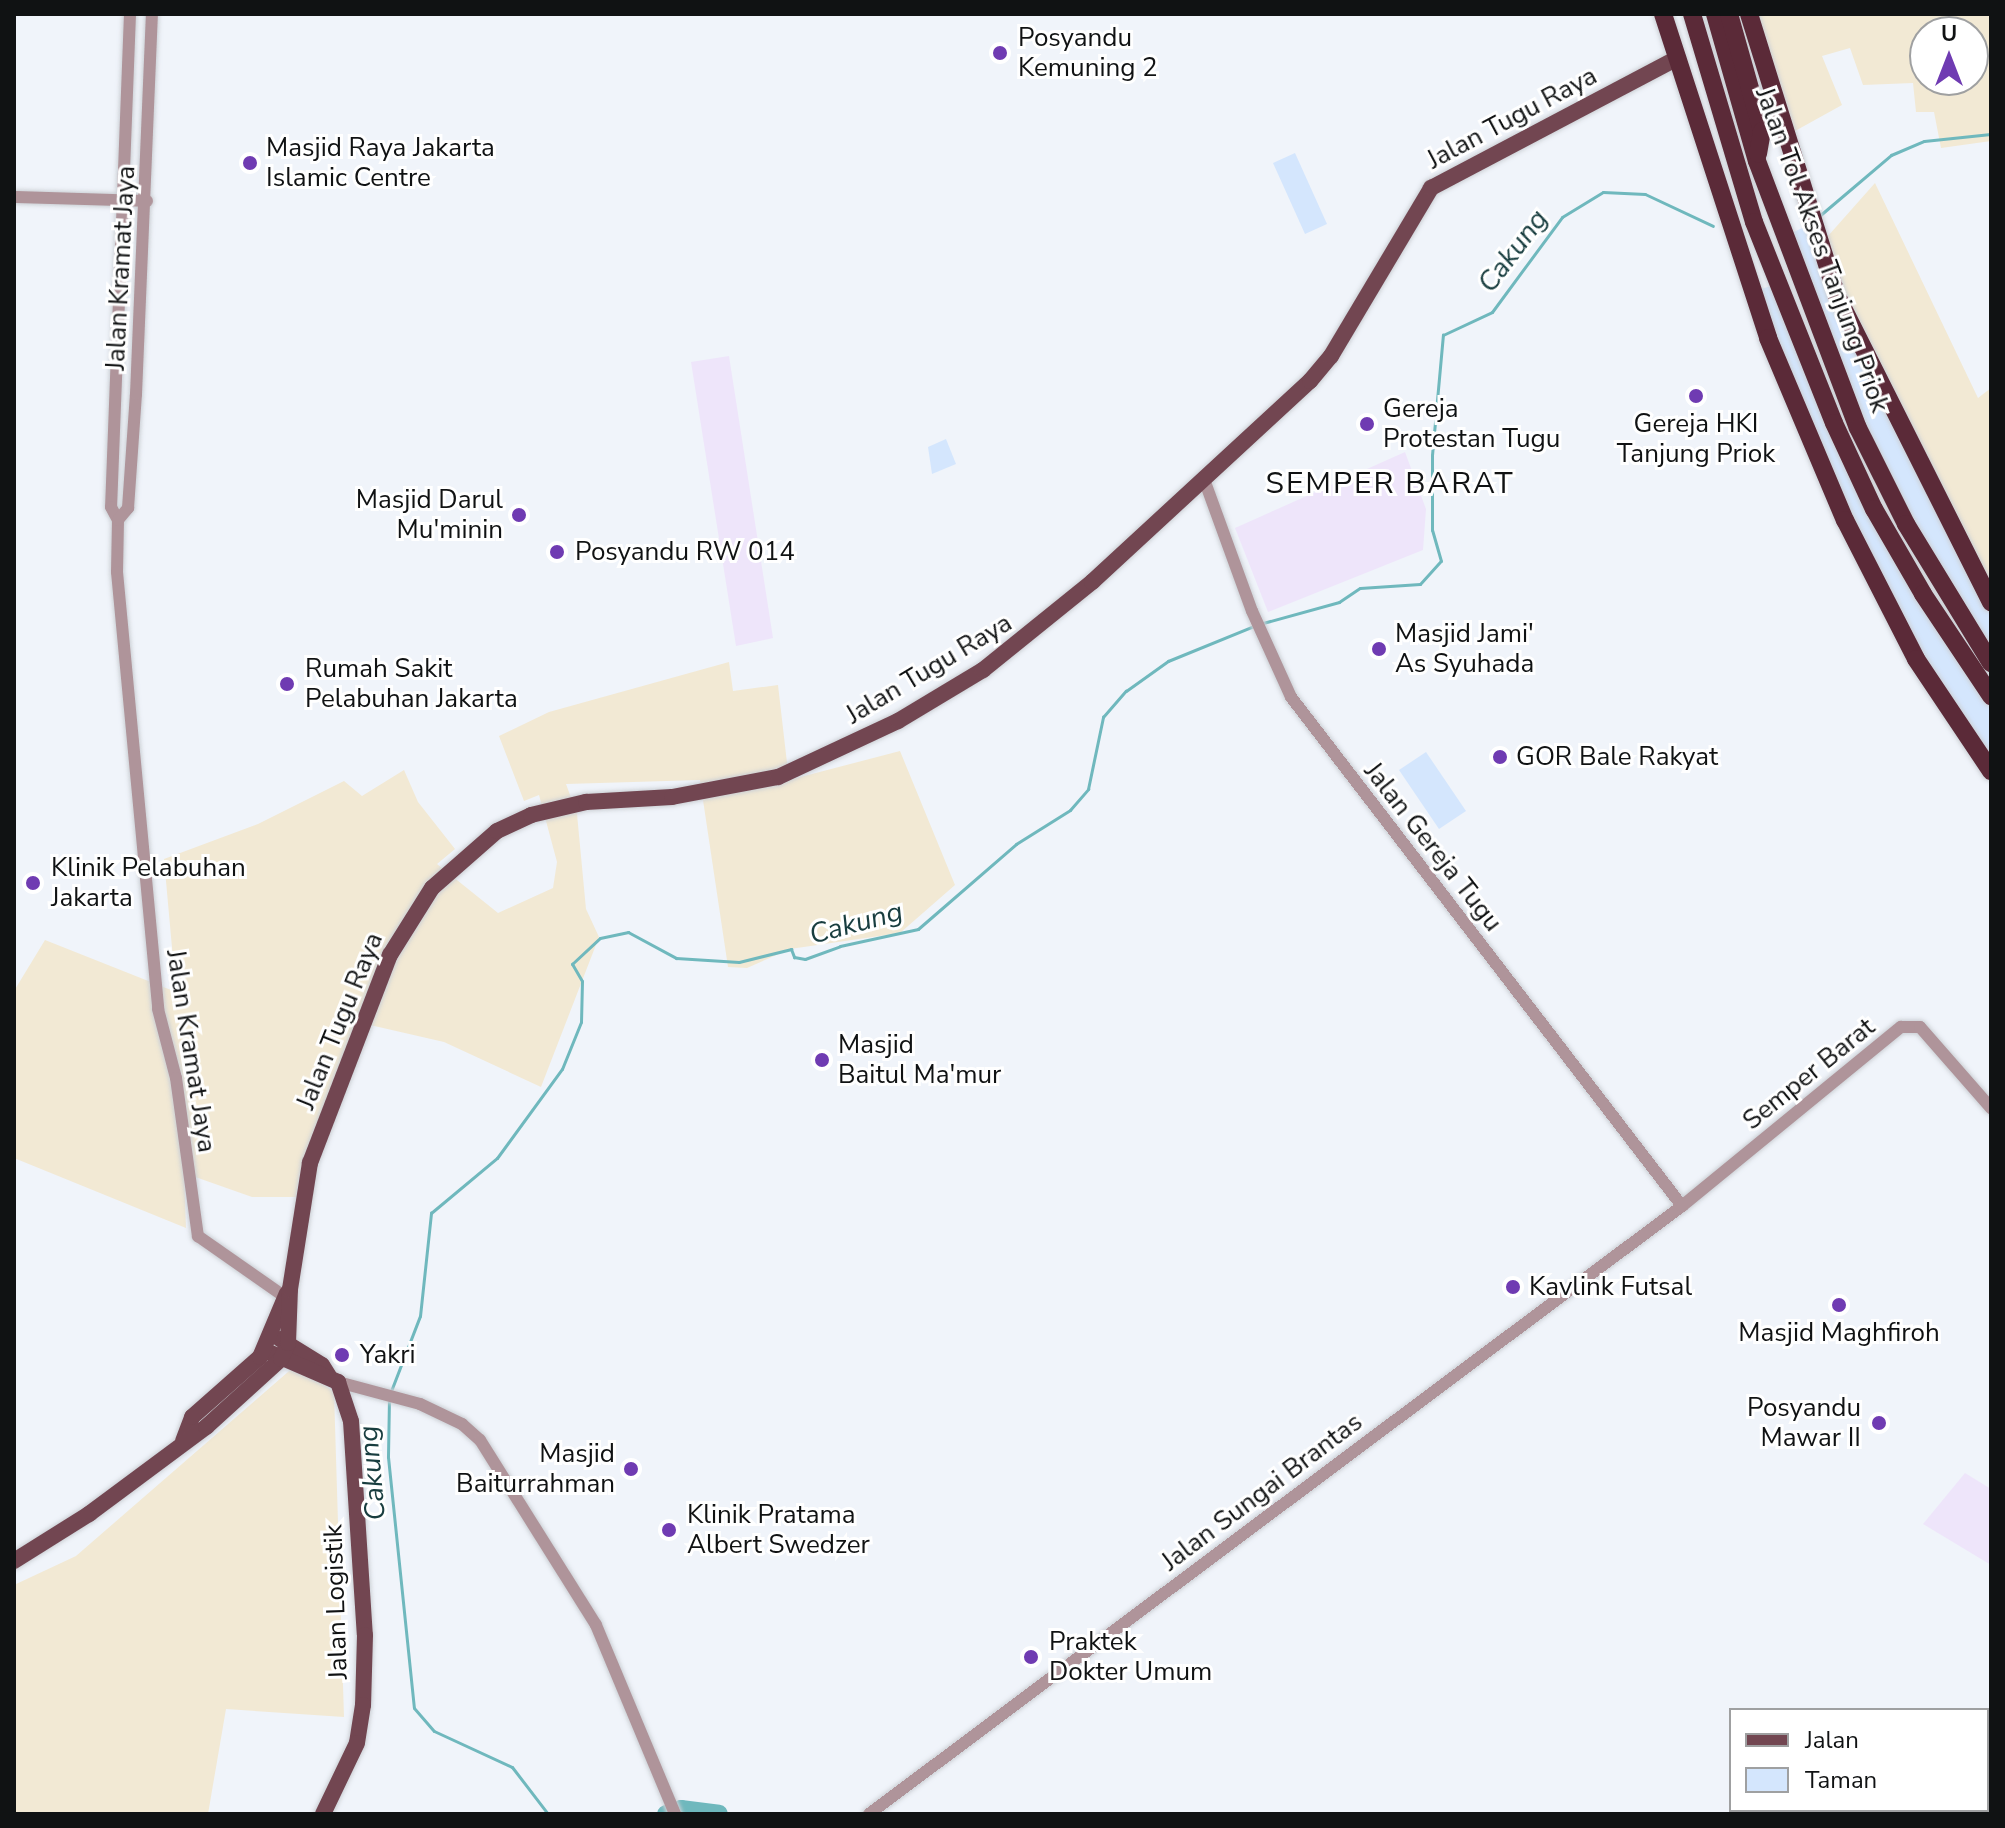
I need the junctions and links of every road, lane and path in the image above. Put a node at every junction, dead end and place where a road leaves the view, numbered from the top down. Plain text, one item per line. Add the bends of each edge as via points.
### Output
1 (130, 14) edge
2 (152, 14) edge
3 (1663, 14) edge
4 (1680, 14) edge
5 (1692, 14) edge
6 (1715, 14) edge
7 (1729, 14) edge
8 (1749, 14) edge
9 (1702, 46) junction
10 (1678, 58) junction
11 (1757, 161) junction
12 (14, 197) edge
13 (124, 200) junction
14 (147, 201) junction
15 (1205, 482) junction
16 (118, 520) junction
17 (1991, 602) edge
18 (1991, 663) edge
19 (1991, 696) edge
20 (1991, 771) edge
21 (1991, 1108) edge
22 (1682, 1206) junction
23 (289, 1295) junction
24 (268, 1343) junction
25 (285, 1351) junction
26 (333, 1379) junction
27 (183, 1441) junction
28 (14, 1561) edge
29 (323, 1814) edge
30 (675, 1814) edge
31 (869, 1814) edge

1 - 13 street, Jalan Kramat Jaya
2 - 14 street, Jalan Kramat Jaya
3 - 10 highway
4 - 9 highway via 1687,33
5 - 9 highway, Jalan Tol Akses Tanjung Priok
6 - 11 highway, Jalan Tol Akses Tanjung Priok
7 - 11 highway via 1762,131
8 - 17 highway via 1809,211 1858,342
9 - 19 highway, Jalan Tol Akses Tanjung Priok via 1758,232 1834,423 1915,582
10 - 15 main road, Jalan Tugu Raya via 1431,188 1331,356
10 - 20 highway via 1774,352 1845,520 1916,659
11 - 18 highway, Jalan Tol Akses Tanjung Priok via 1858,428 1906,524
12 - 13 street
13 - 14 street
13 - 16 street, Jalan Kramat Jaya via 111,507
14 - 16 street, Jalan Kramat Jaya via 128,508
15 - 22 street, Jalan Gereja Tugu via 1252,611 1297,707
15 - 23 main road, Jalan Tugu Raya via 1023,642 861,739 770,779 672,797 559,807 497,831 432,888 390,955 310,1163
16 - 23 street, Jalan Kramat Jaya via 117,572 147,914 196,1231 201,1241
21 - 22 street, Semper Barat via 1920,1027 1909,1024
22 - 31 street, Jalan Sungai Brantas
23 - 24 main road
23 - 25 main road
24 - 25 main road
24 - 27 main road via 192,1417
25 - 26 main road via 322,1365
25 - 27 main road
26 - 29 main road, Jalan Logistik via 353,1439 365,1649 360,1730
26 - 30 street via 399,1397 462,1424 480,1440 596,1625
27 - 28 main road via 89,1514

